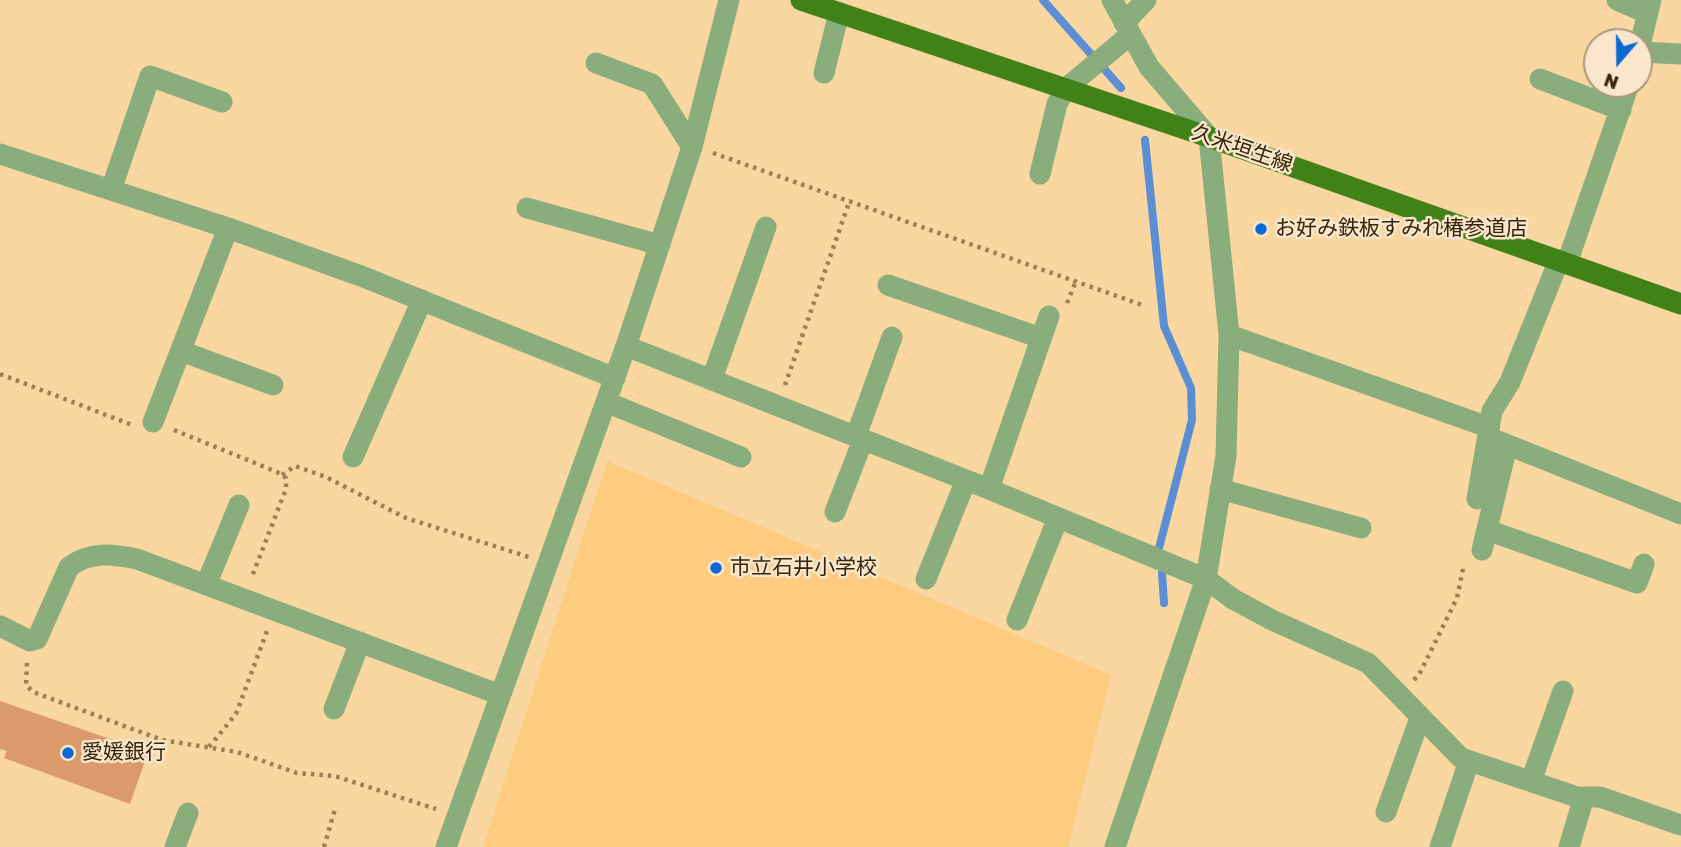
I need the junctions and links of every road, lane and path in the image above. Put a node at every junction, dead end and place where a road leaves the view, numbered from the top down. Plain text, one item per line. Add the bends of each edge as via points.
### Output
1 (729, 0) edge
2 (801, 0) edge
3 (1112, 0) edge
4 (1146, 0) edge
5 (1617, 0) edge
6 (1649, 6) edge
7 (839, 13) junction
8 (1644, 28) edge
9 (1127, 29) junction
10 (1653, 51) edge
11 (1681, 54) edge
12 (596, 63) dead end
13 (824, 73) dead end
14 (1540, 79) dead end
15 (1065, 89) junction
16 (1625, 98) edge
17 (222, 102) dead end
18 (1621, 110) junction
19 (1209, 137) junction
20 (692, 147) junction
21 (0, 154) edge
22 (1040, 174) dead end
23 (111, 190) junction
24 (850, 200) junction
25 (527, 208) dead end
26 (766, 227) dead end
27 (228, 228) junction
28 (660, 245) junction
29 (1563, 262) junction
30 (888, 285) dead end
31 (422, 300) junction
32 (1681, 304) edge
33 (1145, 306) dead end
34 (1049, 316) dead end
35 (1229, 335) junction
36 (892, 337) dead end
37 (1041, 338) junction
38 (626, 346) junction
39 (181, 351) junction
40 (0, 374) edge
41 (615, 378) junction
42 (712, 379) junction
43 (273, 386) dead end
44 (606, 402) junction
45 (778, 405) junction
46 (153, 422) junction
47 (1494, 437) junction
48 (859, 438) junction
49 (352, 457) dead end
50 (741, 457) dead end
51 (282, 475) junction
52 (966, 480) junction
53 (989, 489) junction
54 (1220, 489) junction
55 (1477, 499) dead end
56 (239, 505) dead end
57 (835, 512) dead end
58 (1681, 513) edge
59 (1058, 518) junction
60 (1361, 528) dead end
61 (1478, 547) junction
62 (547, 562) junction
63 (1643, 564) dead end
64 (926, 579) dead end
65 (1206, 579) junction
66 (206, 585) junction
67 (243, 599) junction
68 (274, 611) junction
69 (1017, 620) dead end
70 (0, 626) edge
71 (30, 641) junction
72 (360, 642) junction
73 (1563, 691) dead end
74 (498, 694) junction
75 (1399, 696) junction
76 (334, 709) dead end
77 (1420, 718) junction
78 (208, 748) junction
79 (1469, 761) junction
80 (1531, 781) junction
81 (1584, 797) junction
82 (335, 809) dead end
83 (1387, 812) dead end
84 (188, 813) dead end
85 (456, 816) junction
86 (1681, 825) edge
87 (175, 847) edge
88 (324, 847) edge
89 (446, 847) edge
90 (1115, 847) edge
91 (1440, 847) edge
92 (1569, 847) edge

1 - 20 street
2 - 7 main road, 久米垣生線
3 - 9 street
4 - 9 street
5 - 6 street
6 - 8 street
7 - 13 street
7 - 15 main road, 久米垣生線
9 - 15 street
9 - 19 street via 1149,67
10 - 11 street
12 - 20 street via 652,84
14 - 18 street
15 - 19 main road, 久米垣生線
15 - 22 street
16 - 18 street
17 - 23 street via 150,76
18 - 29 street
19 - 29 main road, 久米垣生線
19 - 35 street
20 - 24 path
20 - 28 street
21 - 23 street
23 - 27 street
24 - 33 path
24 - 45 path
25 - 28 street
26 - 42 street
27 - 31 street
27 - 39 street
28 - 38 street
29 - 32 main road, 久米垣生線
29 - 47 street
30 - 37 street
31 - 41 street
31 - 49 street
34 - 37 street
35 - 47 street
35 - 54 street via 1226,456
36 - 48 street
37 - 53 street
38 - 41 street
38 - 42 street
39 - 43 street
39 - 46 street
40 - 46 path via 137,426
41 - 44 street
42 - 45 street
44 - 50 street
44 - 62 street
45 - 48 street
46 - 51 path
47 - 55 street
47 - 58 street
47 - 61 street
48 - 52 street
48 - 57 street
51 - 62 path via 295,466 406,518
51 - 67 path via 286,489
52 - 53 street
52 - 64 street
53 - 59 street
54 - 60 street
54 - 65 street
56 - 66 street
59 - 65 street
59 - 69 street
61 - 63 street via 1637,583
61 - 75 path via 1421,671
62 - 74 street
65 - 75 street via 1233,600 1368,663
65 - 90 street
66 - 67 street
66 - 71 street via 136,559 98,554 79,559 69,567 42,632
67 - 68 street
68 - 72 street
68 - 78 path via 236,714
70 - 71 street
71 - 78 path via 25,678 33,692 162,740
72 - 74 street
72 - 76 street
73 - 80 street
74 - 85 street
75 - 77 street
77 - 79 street
77 - 83 street
78 - 85 path via 237,752 298,773 335,776
79 - 80 street
79 - 91 street
80 - 81 street
81 - 86 street via 1600,797
81 - 92 street
82 - 88 path
84 - 87 street
85 - 89 street

